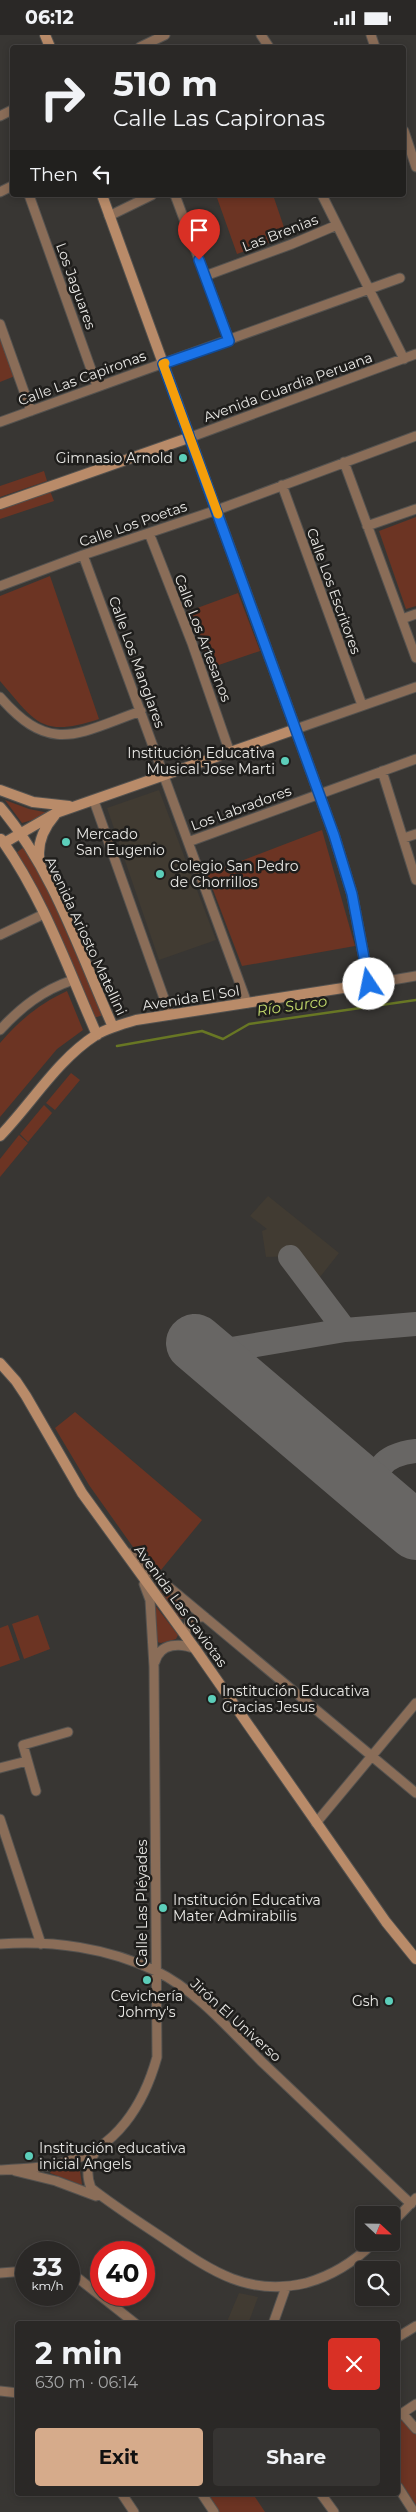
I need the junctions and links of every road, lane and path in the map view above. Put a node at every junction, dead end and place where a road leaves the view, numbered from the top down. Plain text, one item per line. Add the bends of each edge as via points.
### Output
1 (166, 35) edge
2 (144, 45) edge
3 (406, 137) edge
4 (416, 167) edge
5 (30, 197) edge
6 (103, 197) edge
7 (148, 197) edge
8 (176, 197) edge
9 (323, 197) edge
10 (109, 216) junction
11 (337, 225) junction
12 (205, 276) junction
13 (400, 278) dead end
14 (371, 290) junction
15 (0, 324) edge
16 (229, 341) junction
17 (416, 354) edge
18 (404, 359) junction
19 (163, 364) junction
20 (97, 386) junction
21 (32, 411) junction
22 (0, 422) edge
23 (416, 436) edge
24 (191, 437) junction
25 (344, 462) junction
26 (282, 485) junction
27 (0, 504) edge
28 (416, 509) edge
29 (217, 510) junction
30 (367, 525) junction
31 (149, 533) junction
32 (83, 555) junction
33 (0, 586) edge
34 (416, 614) edge
35 (402, 619) junction
36 (416, 658) edge
37 (416, 687) edge
38 (0, 697) edge
39 (362, 705) junction
40 (141, 711) junction
41 (296, 729) junction
42 (230, 753) junction
43 (416, 759) edge
44 (382, 771) junction
45 (164, 777) junction
46 (0, 790) edge
47 (319, 794) junction
48 (94, 801) junction
49 (75, 806) junction
50 (0, 807) edge
51 (56, 813) junction
52 (20, 833) junction
53 (416, 834) edge
54 (404, 838) junction
55 (1, 842) edge
56 (188, 842) junction
57 (40, 867) junction
58 (416, 880) edge
59 (44, 915) junction
60 (0, 935) edge
61 (416, 976) edge
62 (73, 980) junction
63 (369, 984) junction
64 (247, 1003) junction
65 (170, 1015) junction
66 (113, 1027) junction
67 (0, 1030) edge
68 (97, 1035) junction
69 (11, 1125) junction
70 (0, 1136) edge
71 (0, 1144) edge
72 (0, 1363) edge
73 (124, 1549) junction
74 (205, 1617) junction
75 (185, 1635) junction
76 (196, 1649) junction
77 (154, 1667) junction
78 (416, 1703) edge
79 (68, 1732) dead end
80 (372, 1757) junction
81 (27, 1761) junction
82 (0, 1768) edge
83 (36, 1791) dead end
84 (416, 1793) edge
85 (0, 1819) edge
86 (316, 1823) junction
87 (0, 1944) edge
88 (41, 1944) junction
89 (416, 1959) edge
90 (156, 1971) junction
91 (97, 2149) junction
92 (4, 2170) edge
93 (106, 2200) junction
94 (413, 2201) edge
95 (400, 2215) edge
96 (362, 2251) edge
97 (15, 2272) edge
98 (0, 2273) edge
99 (80, 2280) edge
100 (286, 2287) junction
101 (132, 2321) edge
102 (274, 2321) edge
103 (415, 2328) edge
104 (400, 2336) edge
105 (0, 2391) edge
106 (15, 2393) edge
107 (416, 2405) edge
108 (400, 2414) edge
109 (416, 2429) edge
110 (400, 2490) edge
111 (123, 2496) edge
112 (203, 2496) edge
113 (322, 2496) edge
114 (132, 2511) edge
115 (214, 2512) edge
116 (334, 2512) edge
117 (414, 2512) edge

1 - 2 street
3 - 4 street
5 - 20 street, Los Jaguares
6 - 10 street
7 - 10 street
8 - 12 street
9 - 11 street
10 - 19 street
11 - 12 street, Las Brenias
11 - 14 street
12 - 16 street
13 - 14 street, Calle Las Capironas
14 - 16 street, Calle Las Capironas
14 - 18 street
15 - 21 street
16 - 19 street, Calle Las Capironas
17 - 18 street, Avenida Guardia Peruana
18 - 24 street, Avenida Guardia Peruana
19 - 20 street, Calle Las Capironas
19 - 24 street
20 - 21 street, Calle Las Capironas
21 - 22 street, Calle Las Capironas
23 - 25 street, Calle Los Poetas
24 - 27 street, Avenida Guardia Peruana
24 - 29 street
25 - 26 street, Calle Los Poetas
25 - 30 street
26 - 29 street, Calle Los Poetas
26 - 39 street, Calle Los Escritores
28 - 30 street
29 - 31 street, Calle Los Poetas
29 - 41 street
30 - 35 street
31 - 32 street, Calle Los Poetas
31 - 42 street, Calle Los Artesanos
32 - 33 street, Calle Los Poetas
32 - 40 street, Calle Los Manglares
34 - 35 street
35 - 36 street
37 - 39 street
38 - 40 street via 28,724 60,736 80,733
39 - 41 street
40 - 45 street, Calle Los Manglares
41 - 42 street
41 - 47 street
42 - 45 street
43 - 44 street, Los Labradores
44 - 47 street, Los Labradores
44 - 54 street
45 - 48 street
45 - 56 street, Calle Los Manglares
46 - 49 street via 33,802
47 - 56 street, Los Labradores
47 - 63 street via 352,894
48 - 49 street
48 - 65 street
49 - 51 street
50 - 52 street, Avenida Ariosto Matellini
51 - 52 street
51 - 57 street via 40,841
52 - 55 street
52 - 57 street, Avenida Ariosto Matellini
53 - 54 street
54 - 58 street
55 - 59 street, Avenida Ariosto Matellini via 19,866
56 - 64 street, Calle Los Manglares
57 - 66 street, Avenida Ariosto Matellini
59 - 60 street
59 - 62 street, Avenida Ariosto Matellini
61 - 63 street, Avenida El Sol
62 - 67 street via 31,1000
62 - 68 street, Avenida Ariosto Matellini
63 - 64 street, Avenida El Sol
64 - 65 street, Avenida El Sol
65 - 66 street, Avenida El Sol
66 - 68 street, Avenida El Sol
68 - 69 street, Avenida El Sol via 54,1074
69 - 70 street, Avenida El Sol
69 - 71 street, Avenida El Sol
72 - 73 street, Avenida Las Gaviotas via 26,1396 82,1493
73 - 74 street
73 - 75 street, Avenida Las Gaviotas
73 - 77 street, Calle Las Pléyades via 149,1594
74 - 75 street via 190,1621
74 - 80 street
75 - 76 street, Avenida Las Gaviotas
76 - 77 street via 184,1645 167,1647 157,1655
76 - 86 street, Avenida Las Gaviotas
77 - 90 street, Calle Las Pléyades
78 - 80 street
79 - 81 street via 23,1745
80 - 84 street
80 - 86 street
81 - 82 street
81 - 83 street
85 - 88 street
86 - 89 street, Avenida Las Gaviotas
87 - 88 street, Jirón El Universo
88 - 90 street, Jirón El Universo via 75,1946
90 - 91 street, Calle Las Pléyades via 157,2057 151,2078 131,2117
90 - 94 street, Jirón El Universo via 206,2007
91 - 92 street, Calle Las Pléyades via 65,2162
91 - 93 street via 89,2162 88,2179 91,2189
92 - 93 street, Calle Las Pléyades via 56,2181
93 - 100 street via 205,2267 255,2287
94 - 95 street
96 - 100 street via 326,2278
97 - 98 street
99 - 101 street
100 - 102 street
103 - 104 street
105 - 106 street
107 - 108 street
108 - 109 street
110 - 117 street
111 - 114 street
112 - 115 street
113 - 116 street

